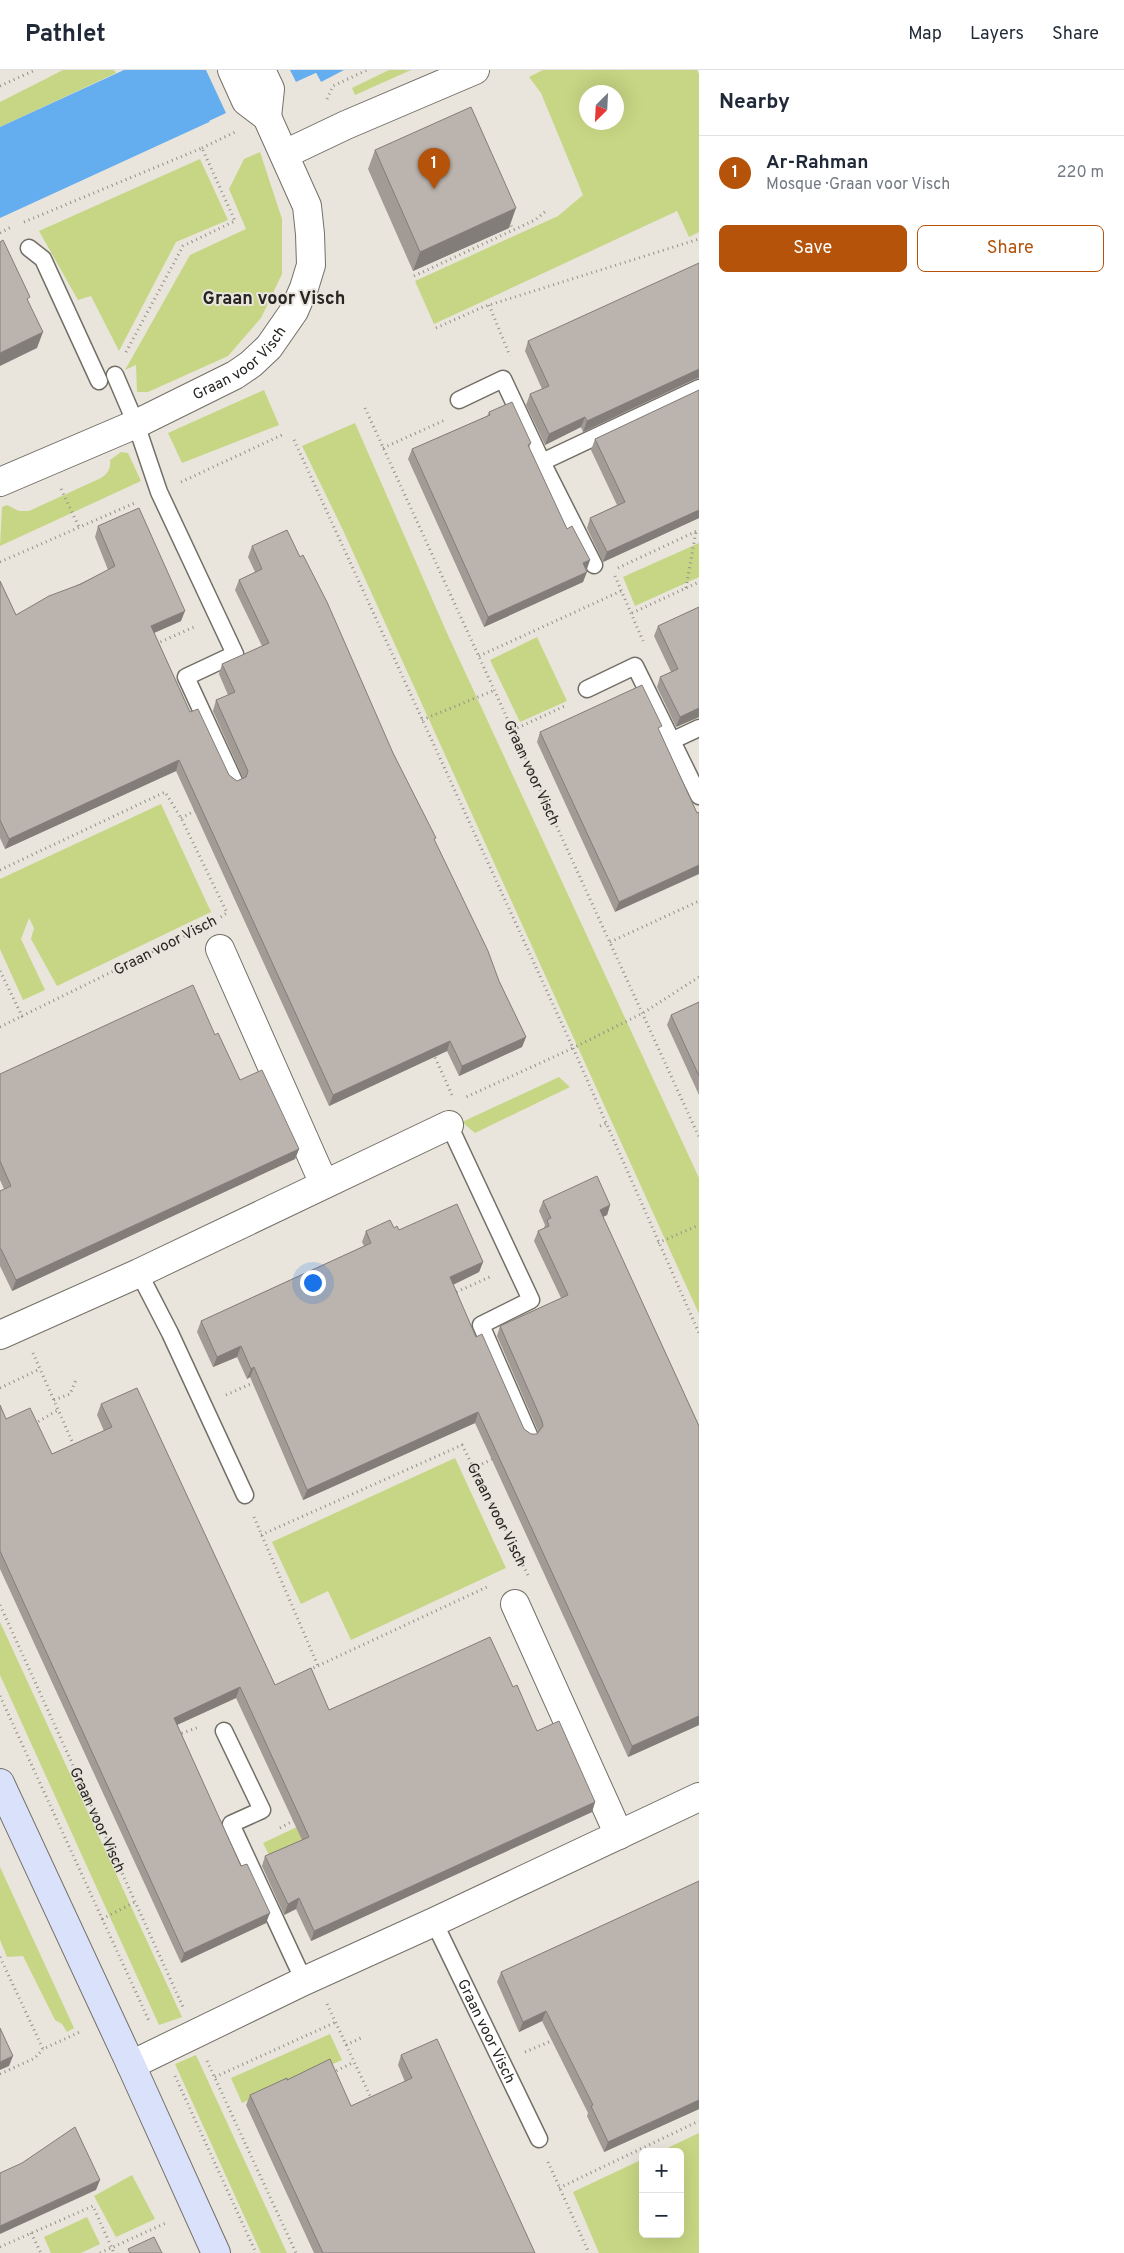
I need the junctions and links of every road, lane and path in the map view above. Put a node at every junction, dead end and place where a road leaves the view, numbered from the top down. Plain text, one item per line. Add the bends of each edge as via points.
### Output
1 (35, 70) edge
2 (232, 70) edge
3 (261, 70) edge
4 (474, 70) edge
5 (0, 86) edge
6 (267, 116) junction
7 (285, 154) junction
8 (546, 211) dead end
9 (505, 213) edge
10 (513, 230) junction
11 (0, 233) edge
12 (699, 239) edge
13 (29, 248) dead end
14 (414, 276) dead end
15 (490, 305) junction
16 (436, 328) dead end
17 (114, 374) joint
18 (503, 379) junction
19 (99, 381) dead end
20 (699, 388) edge
21 (459, 400) joint
22 (365, 408) dead end
23 (136, 424) junction
24 (284, 434) dead end
25 (294, 440) dead end
26 (383, 448) junction
27 (47, 462) junction
28 (542, 462) junction
29 (311, 478) junction
30 (306, 481) dead end
31 (0, 482) edge
32 (159, 492) junction
33 (79, 527) junction
34 (697, 530) edge
35 (0, 562) edge
36 (594, 565) dead end
37 (699, 582) edge
38 (686, 588) junction
39 (621, 591) junction
40 (632, 613) junction
41 (218, 617) junction
42 (154, 644) edge
43 (479, 656) junction
44 (635, 666) junction
45 (587, 689) joint
46 (495, 690) junction
47 (422, 720) junction
48 (699, 728) edge
49 (513, 730) junction
50 (671, 741) junction
51 (234, 781) joint
52 (699, 796) edge
53 (181, 818) junction
54 (0, 870) edge
55 (699, 901) edge
56 (215, 920) dead end
57 (200, 929) dead end
58 (610, 942) junction
59 (220, 949) dead end
60 (0, 972) edge
61 (699, 977) edge
62 (643, 1013) junction
63 (22, 1016) junction
64 (0, 1027) edge
65 (573, 1048) junction
66 (426, 1054) edge
67 (607, 1123) junction
68 (449, 1125) joint
69 (600, 1126) dead end
70 (699, 1137) edge
71 (324, 1184) junction
72 (699, 1225) edge
73 (658, 1243) junction
74 (516, 1266) junction
75 (140, 1273) junction
76 (444, 1298) edge
77 (6, 1329) edge
78 (699, 1333) edge
79 (40, 1369) junction
80 (76, 1380) dead end
81 (257, 1381) edge
82 (0, 1388) edge
83 (54, 1400) junction
84 (204, 1405) junction
85 (58, 1410) junction
86 (38, 1432) edge
87 (529, 1435) joint
88 (78, 1454) edge
89 (473, 1468) junction
90 (245, 1496) joint
91 (261, 1535) junction
92 (528, 1576) dead end
93 (494, 1584) dead end
94 (515, 1604) dead end
95 (0, 1605) edge
96 (318, 1666) junction
97 (302, 1674) edge
98 (0, 1696) edge
99 (196, 1718) edge
100 (207, 1724) dead end
101 (173, 1726) edge
102 (200, 1726) junction
103 (224, 1731) dead end
104 (177, 1735) junction
105 (181, 1744) edge
106 (0, 1783) edge
107 (699, 1797) edge
108 (303, 1816) edge
109 (619, 1835) junction
110 (242, 1846) junction
111 (135, 1902) junction
112 (102, 1919) junction
113 (434, 1922) junction
114 (0, 1957) edge
115 (309, 1979) junction
116 (336, 2022) junction
117 (83, 2031) dead end
118 (195, 2035) junction
119 (361, 2038) dead end
120 (346, 2046) junction
121 (562, 2046) edge
122 (43, 2049) junction
123 (162, 2050) junction
124 (354, 2062) junction
125 (502, 2062) junction
126 (131, 2065) junction
127 (0, 2074) edge
128 (214, 2077) junction
129 (336, 2082) edge
130 (374, 2105) edge
131 (699, 2121) edge
132 (539, 2140) dead end
133 (170, 2220) dead end
134 (31, 2233) junction
135 (0, 2247) edge
136 (112, 2248) junction
137 (41, 2253) edge
138 (100, 2253) edge
139 (114, 2253) edge
140 (216, 2253) edge
141 (256, 2253) edge
142 (296, 2253) edge
143 (589, 2253) edge

1 - 5 path
2 - 6 street, Graan voor Visch via 246,101
3 - 6 street via 270,90
4 - 7 street
6 - 7 street, Graan voor Visch
7 - 23 street, Graan voor Visch via 306,206 310,234 311,265 294,311 269,347 251,364
8 - 10 path via 536,220
9 - 10 path
10 - 14 path
11 - 17 path via 202,148 235,222 183,246
12 - 15 path
13 - 19 lane via 43,259
15 - 16 path
15 - 18 path via 514,368
17 - 23 lane
18 - 21 lane
18 - 28 lane
20 - 28 lane
21 - 26 path via 452,417
22 - 26 path, Graan voor Visch
23 - 27 street, Graan voor Visch
23 - 32 lane
24 - 32 path
25 - 29 path
26 - 43 path, Graan voor Visch
27 - 31 street, Graan voor Visch
27 - 33 path
28 - 36 lane
29 - 30 path
29 - 47 path
32 - 33 path
32 - 41 lane
33 - 35 path
34 - 38 path
34 - 39 path via 613,571
37 - 38 path
38 - 40 path
39 - 40 path
39 - 43 path
40 - 44 path via 643,642
41 - 42 path
41 - 51 lane via 236,654 186,678
43 - 46 path, Graan voor Visch
44 - 45 lane
44 - 50 lane
45 - 49 path via 579,699
46 - 47 path
46 - 49 path, Graan voor Visch
47 - 65 path
48 - 50 lane
49 - 58 path, Graan voor Visch
50 - 52 lane
51 - 53 path via 237,789
53 - 54 path, Graan voor Visch via 165,792
53 - 56 path, Graan voor Visch via 227,913
55 - 58 path
57 - 63 path, Graan voor Visch
58 - 62 path, Graan voor Visch
59 - 71 street, Graan voor Visch
60 - 63 path
61 - 62 path
62 - 65 path
62 - 70 path, Graan voor Visch
63 - 64 path, Graan voor Visch
65 - 66 path via 455,1102 432,1051
65 - 67 path
67 - 69 path
67 - 73 path
68 - 71 street
68 - 74 lane
71 - 75 street
72 - 73 path
73 - 78 path
74 - 76 path
74 - 87 lane via 531,1300 481,1325
75 - 77 street
75 - 84 lane
77 - 79 path
79 - 82 path
79 - 83 path
80 - 83 path via 70,1394
81 - 84 path
83 - 85 path
84 - 90 lane
85 - 86 path via 34,1424
85 - 88 path
87 - 89 path via 532,1441
89 - 91 path, Graan voor Visch via 462,1445
89 - 92 path, Graan voor Visch
90 - 91 path
91 - 96 path
93 - 96 path
94 - 109 street
95 - 111 path, Graan voor Visch
96 - 97 path
98 - 112 path
99 - 102 path
100 - 102 path
101 - 104 path
102 - 104 path
103 - 110 lane via 262,1810 231,1824
104 - 105 path
106 - 126 street
107 - 109 street
108 - 110 path
109 - 113 street
110 - 115 lane
111 - 112 path
111 - 118 path, Graan voor Visch
112 - 123 path
113 - 115 street
113 - 125 lane, Graan voor Visch
114 - 122 path
115 - 116 path
115 - 118 street
116 - 120 path
116 - 128 path
117 - 122 path
118 - 123 street
118 - 128 path, Graan voor Visch
119 - 120 path
120 - 124 path
121 - 125 path via 558,2038
122 - 127 path via 35,2058
123 - 126 street
123 - 141 path
124 - 129 path via 332,2073
124 - 130 path
125 - 132 lane, Graan voor Visch
126 - 140 street
128 - 142 path, Graan voor Visch
131 - 143 path via 559,2188
133 - 136 path
134 - 135 path
134 - 136 path via 94,2206
134 - 137 path
136 - 138 path
136 - 139 path

